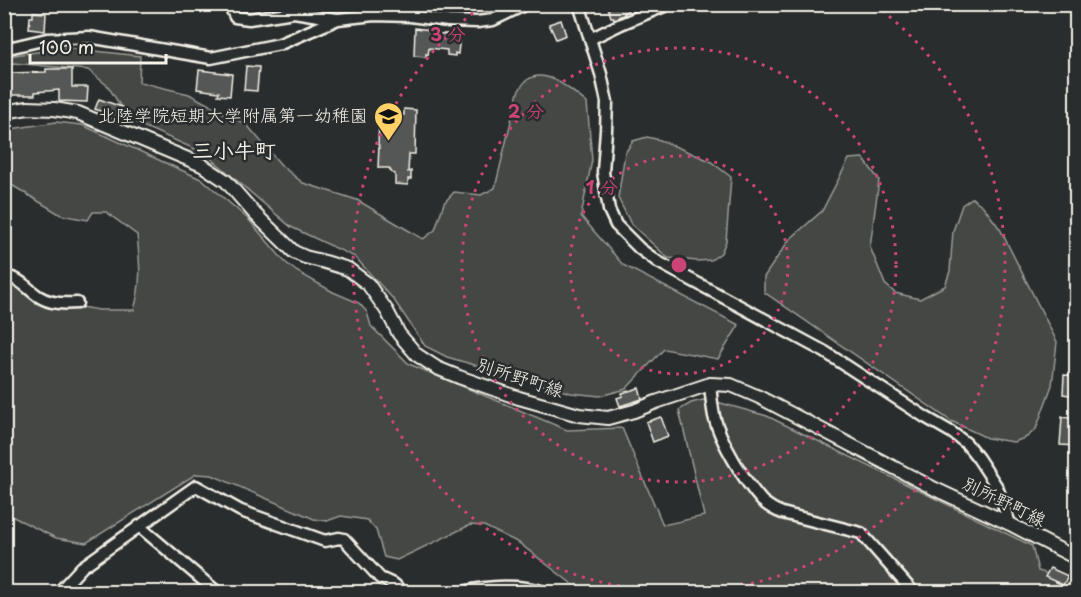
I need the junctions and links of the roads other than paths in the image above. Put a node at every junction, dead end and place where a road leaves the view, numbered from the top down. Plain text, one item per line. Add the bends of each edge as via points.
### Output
1 (231, 4) edge
2 (526, 4) edge
3 (579, 4) edge
4 (669, 4) edge
5 (338, 19) junction
6 (590, 39) junction
7 (4, 49) edge
8 (4, 112) edge
9 (4, 276) edge
10 (77, 303) dead end
11 (710, 384) junction
12 (1010, 524) junction
13 (139, 526) junction
14 (1077, 558) edge
15 (59, 592) edge
16 (217, 592) edge
17 (401, 592) edge
18 (463, 592) edge
19 (545, 592) edge
20 (913, 592) edge

1 - 5 street via 235,17 249,19 294,12
2 - 5 street via 493,20 477,22 374,15
3 - 6 street
4 - 6 street
5 - 7 street via 280,44 211,58 89,37 47,39
6 - 12 street via 607,102 603,172 609,210 616,225 658,262 825,352 966,443 997,487
8 - 11 main road, 別所野町線 via 28,108 78,113 202,165 226,181 294,252 348,269 368,284 417,355 459,377 579,415 608,418
9 - 10 street via 18,279 50,302
11 - 12 main road, 別所野町線 via 731,385 759,397
11 - 20 street via 715,417 725,445 763,501 782,513 861,533
12 - 14 main road, 別所野町線
13 - 15 street via 82,567
13 - 16 street
13 - 17 street via 196,486 241,511 325,541 344,538 380,578
18 - 19 street via 506,587

